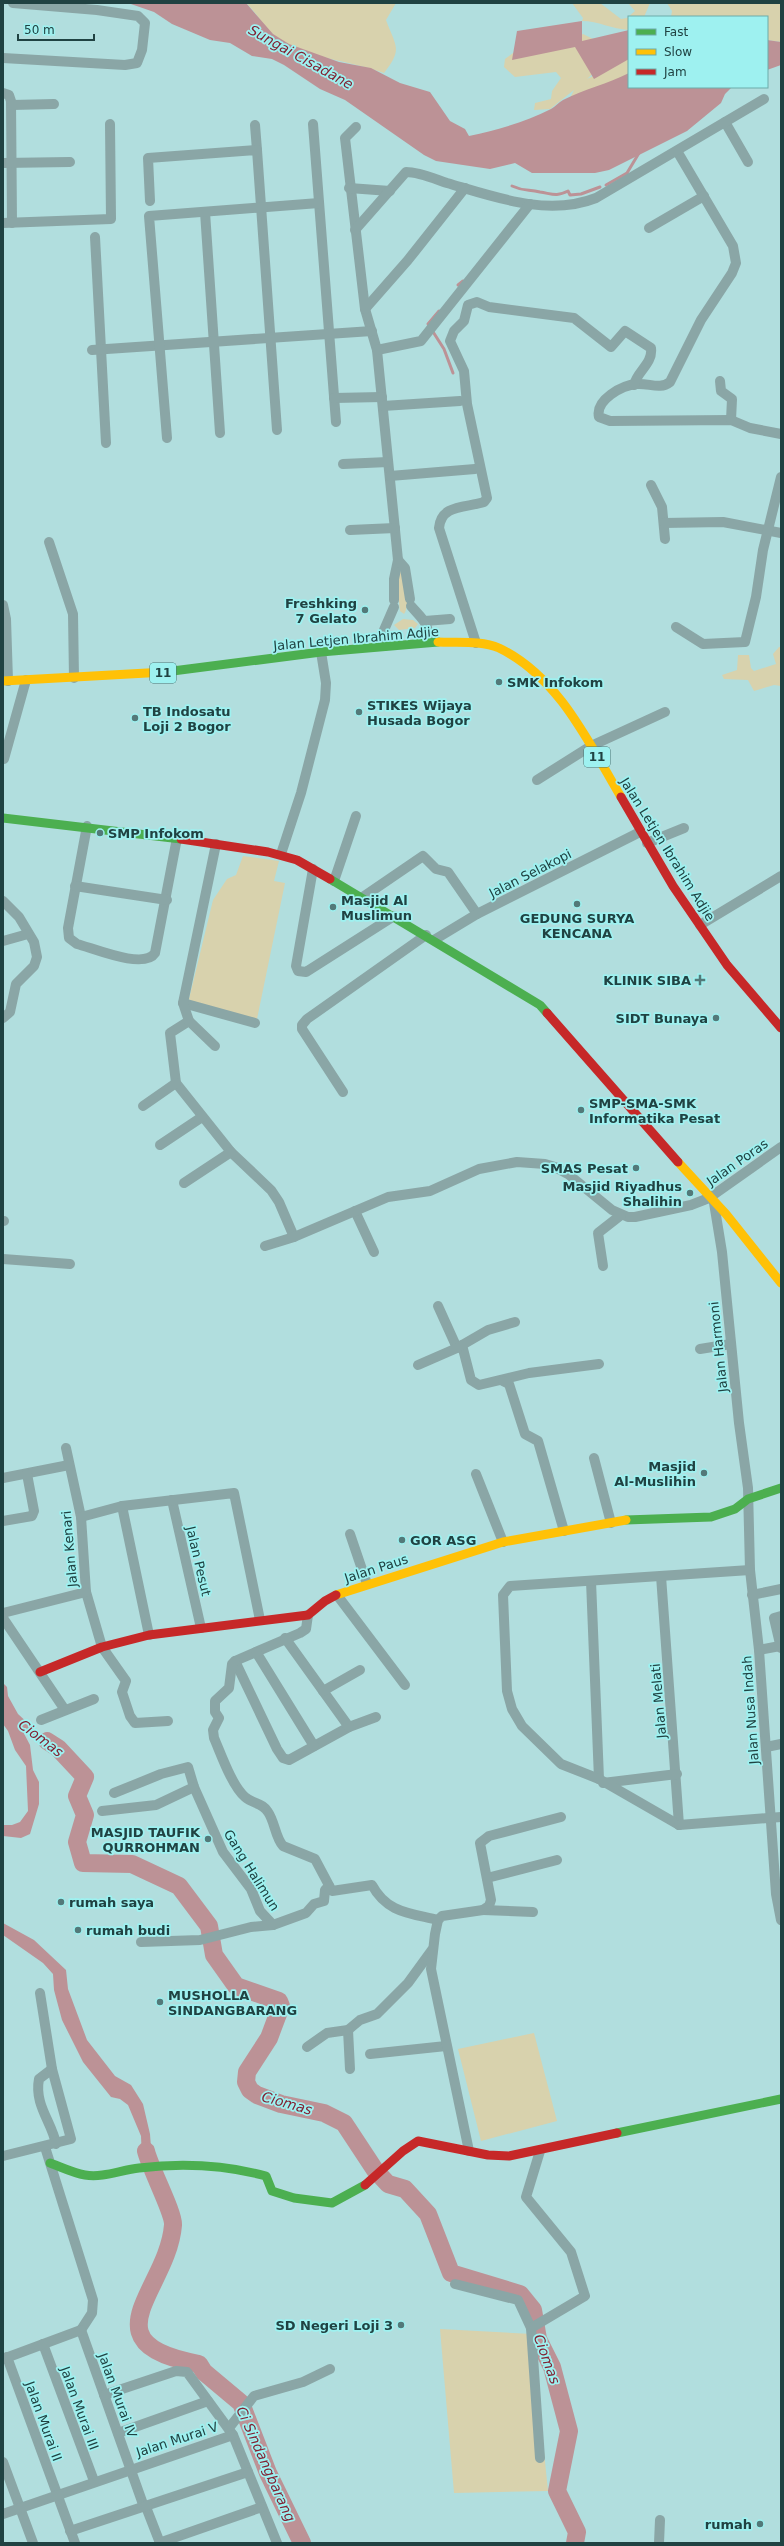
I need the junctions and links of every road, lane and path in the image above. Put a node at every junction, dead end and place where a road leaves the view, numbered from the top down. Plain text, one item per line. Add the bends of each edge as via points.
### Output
1 (13, 3) edge
2 (3, 58) edge
3 (3, 93) edge
4 (764, 99) dead end
5 (54, 104) dead end
6 (12, 105) junction
7 (725, 122) junction
8 (110, 124) dead end
9 (313, 124) dead end
10 (255, 125) dead end
11 (356, 127) dead end
12 (257, 150) junction
13 (677, 151) junction
14 (70, 162) dead end
15 (748, 162) dead end
16 (7, 163) edge
17 (349, 188) junction
18 (465, 188) junction
19 (390, 191) junction
20 (704, 196) junction
21 (150, 201) dead end
22 (319, 203) junction
23 (530, 204) junction
24 (261, 208) junction
25 (206, 212) junction
26 (8, 223) edge
27 (650, 228) dead end
28 (355, 230) junction
29 (94, 237) dead end
30 (365, 308) junction
31 (372, 332) junction
32 (329, 334) junction
33 (271, 339) junction
34 (214, 342) junction
35 (161, 345) junction
36 (96, 350) junction
37 (377, 350) junction
38 (720, 381) dead end
39 (634, 385) junction
40 (334, 398) junction
41 (382, 401) junction
42 (460, 401) dead end
43 (731, 420) junction
44 (336, 422) dead end
45 (277, 430) dead end
46 (220, 433) dead end
47 (781, 434) edge
48 (167, 438) dead end
49 (106, 443) dead end
50 (388, 462) junction
51 (343, 464) dead end
52 (475, 469) dead end
53 (390, 476) junction
54 (781, 477) edge
55 (651, 485) dead end
56 (664, 523) junction
57 (395, 528) junction
58 (350, 530) dead end
59 (768, 530) junction
60 (781, 533) edge
61 (665, 539) dead end
62 (49, 542) dead end
63 (398, 560) junction
64 (3, 605) edge
65 (450, 619) dead end
66 (425, 621) junction
67 (676, 628) dead end
68 (427, 642) junction
69 (476, 643) junction
70 (385, 646) junction
71 (321, 652) junction
72 (74, 678) junction
73 (26, 680) junction
74 (5, 681) edge
75 (665, 712) dead end
76 (591, 746) junction
77 (4, 759) edge
78 (537, 780) dead end
79 (356, 816) dead end
80 (3, 818) edge
81 (87, 826) junction
82 (684, 828) dead end
83 (640, 832) junction
84 (177, 838) junction
85 (647, 843) junction
86 (216, 844) junction
87 (281, 854) junction
88 (313, 869) junction
89 (781, 876) edge
90 (334, 881) junction
91 (75, 886) junction
92 (363, 898) junction
93 (167, 900) junction
94 (3, 901) edge
95 (477, 914) junction
96 (394, 916) junction
97 (700, 926) junction
98 (28, 934) junction
99 (430, 937) junction
100 (3, 941) edge
101 (183, 1003) junction
102 (3, 1018) edge
103 (189, 1021) junction
104 (255, 1023) dead end
105 (781, 1028) edge
106 (215, 1046) dead end
107 (176, 1083) junction
108 (343, 1092) dead end
109 (143, 1106) dead end
110 (202, 1117) junction
111 (160, 1145) dead end
112 (781, 1147) edge
113 (231, 1152) junction
114 (184, 1183) dead end
115 (712, 1200) junction
116 (356, 1211) junction
117 (621, 1215) junction
118 (294, 1236) junction
119 (265, 1246) dead end
120 (374, 1252) dead end
121 (3, 1259) edge
122 (70, 1264) dead end
123 (603, 1266) dead end
124 (781, 1283) edge
125 (438, 1306) dead end
126 (515, 1322) dead end
127 (731, 1344) junction
128 (460, 1347) junction
129 (700, 1349) dead end
130 (599, 1364) dead end
131 (418, 1365) dead end
132 (503, 1381) junction
133 (66, 1448) dead end
134 (594, 1458) dead end
135 (69, 1465) junction
136 (27, 1474) junction
137 (476, 1474) dead end
138 (3, 1478) edge
139 (781, 1488) edge
140 (748, 1499) junction
141 (172, 1500) junction
142 (122, 1506) junction
143 (81, 1517) junction
144 (3, 1521) edge
145 (611, 1523) junction
146 (564, 1531) junction
147 (350, 1534) dead end
148 (503, 1542) junction
149 (750, 1570) junction
150 (661, 1576) junction
151 (591, 1582) junction
152 (366, 1584) junction
153 (781, 1589) edge
154 (86, 1592) junction
155 (337, 1594) junction
156 (752, 1595) junction
157 (3, 1614) edge
158 (308, 1615) junction
159 (781, 1616) edge
160 (3, 1618) edge
161 (260, 1620) junction
162 (201, 1628) junction
163 (149, 1635) junction
164 (285, 1638) junction
165 (102, 1646) junction
166 (780, 1647) edge
167 (759, 1650) junction
168 (256, 1652) junction
169 (235, 1661) junction
170 (360, 1670) dead end
171 (40, 1672) junction
172 (405, 1684) dead end
173 (323, 1691) junction
174 (94, 1699) dead end
175 (65, 1710) junction
176 (376, 1717) dead end
177 (41, 1720) dead end
178 (168, 1721) dead end
179 (349, 1727) junction
180 (781, 1744) edge
181 (314, 1746) junction
182 (766, 1747) junction
183 (677, 1774) junction
184 (601, 1781) junction
185 (194, 1788) junction
186 (114, 1793) dead end
187 (102, 1811) dead end
188 (561, 1817) dead end
189 (776, 1818) edge
190 (680, 1825) junction
191 (557, 1860) dead end
192 (486, 1878) junction
193 (329, 1886) junction
194 (482, 1910) junction
195 (533, 1912) dead end
196 (438, 1920) junction
197 (781, 1920) edge
198 (273, 1925) junction
199 (141, 1942) dead end
200 (432, 1950) junction
201 (40, 1993) dead end
202 (348, 2030) junction
203 (446, 2046) junction
204 (307, 2047) dead end
205 (370, 2054) dead end
206 (52, 2069) junction
207 (350, 2069) dead end
208 (781, 2099) edge
209 (56, 2144) junction
210 (45, 2147) junction
211 (469, 2151) junction
212 (540, 2151) junction
213 (3, 2156) edge
214 (50, 2163) junction
215 (454, 2284) dead end
216 (532, 2328) junction
217 (81, 2330) junction
218 (43, 2344) junction
219 (5, 2358) edge
220 (330, 2369) dead end
221 (104, 2395) junction
222 (208, 2401) junction
223 (231, 2431) junction
224 (118, 2433) junction
225 (540, 2458) dead end
226 (3, 2462) edge
227 (130, 2469) junction
228 (248, 2472) junction
229 (94, 2482) junction
230 (58, 2494) junction
231 (145, 2507) junction
232 (262, 2507) junction
233 (20, 2508) junction
234 (3, 2514) edge
235 (660, 2520) dead end
236 (70, 2531) junction
237 (33, 2543) edge
238 (75, 2543) edge
239 (160, 2543) edge
240 (277, 2543) edge
241 (659, 2543) edge

1 - 2 street via 138,16 145,23 143,37 137,63 124,65
3 - 6 street via 10,97
4 - 7 street
5 - 6 street
6 - 16 street
7 - 13 street
7 - 15 street
8 - 26 street via 111,219
9 - 22 street
10 - 12 street
11 - 17 street via 345,138
12 - 21 street via 148,158
12 - 24 street
13 - 20 street
13 - 23 street via 581,204
14 - 16 street
16 - 26 street
17 - 19 street
17 - 28 street
18 - 19 street via 411,172 403,175
18 - 23 street
18 - 30 street via 408,260
19 - 28 street
20 - 27 street
20 - 39 street via 733,246 736,259 734,268 701,320 670,382 663,386
22 - 24 street
22 - 32 street
23 - 37 street via 508,235 426,335 413,344
24 - 25 street
24 - 33 street
25 - 34 street
25 - 35 street via 149,216
28 - 30 street
29 - 36 street
30 - 31 street
31 - 32 street
31 - 37 street
32 - 33 street
32 - 40 street
33 - 34 street
33 - 45 street
34 - 35 street
34 - 46 street
35 - 36 street
35 - 48 street
36 - 49 street
37 - 41 street
38 - 43 street via 721,391 732,399
39 - 43 street via 612,394 602,403 598,412 599,417 610,422
39 - 69 street via 636,376 644,369 652,355 651,348 626,331 611,347 574,318 477,302 468,305 464,321 454,331 450,340 464,371 467,404 487,498 484,502 446,512 441,517 439,528
40 - 41 street
40 - 44 street
41 - 42 street
41 - 50 street
43 - 47 street via 750,428
50 - 51 street
50 - 53 street
52 - 53 street
53 - 57 street
54 - 59 street
55 - 56 street via 662,507
56 - 59 street via 723,522
56 - 61 street
57 - 58 street
57 - 63 street
59 - 60 street
59 - 67 street via 745,642 703,644
62 - 72 street via 73,614
63 - 66 street via 405,568 410,603
63 - 70 street via 394,578 394,604 384,630
64 - 74 street via 7,645
65 - 66 street
66 - 68 street via 429,634
68 - 69 street, Jalan Letjen Ibrahim Adjie / 11
68 - 70 street, Jalan Letjen Ibrahim Adjie / 11
69 - 76 street, Jalan Letjen Ibrahim Adjie / 11 via 498,648 535,671 555,693
70 - 71 street, Jalan Letjen Ibrahim Adjie / 11
71 - 72 street, Jalan Letjen Ibrahim Adjie / 11 via 181,671
71 - 87 street via 326,683 325,700 301,793
72 - 73 street, Jalan Letjen Ibrahim Adjie / 11
73 - 74 street, Jalan Letjen Ibrahim Adjie / 11
73 - 77 street
75 - 76 street
76 - 78 street
76 - 83 street, Jalan Letjen Ibrahim Adjie / 11
79 - 90 street
80 - 81 street
81 - 84 street
81 - 91 street
82 - 85 street
83 - 85 street, Jalan Letjen Ibrahim Adjie / 11
83 - 95 street, Jalan Selakopi
84 - 86 street
84 - 93 street
85 - 97 street, Jalan Letjen Ibrahim Adjie / 11
86 - 87 street
86 - 101 street
87 - 88 street
88 - 90 street
88 - 96 street via 296,966 298,971 306,972
89 - 97 street
90 - 92 street
91 - 93 street
91 - 93 street via 68,928 69,938 77,944 136,961 148,959 155,953
92 - 95 street via 423,856 436,869 448,872
92 - 96 street
94 - 98 street via 19,917
95 - 99 street, Jalan Selakopi
96 - 99 street
97 - 105 street, Jalan Letjen Ibrahim Adjie / 11 via 727,965
98 - 100 street
98 - 102 street via 36,947 37,960 16,984 10,1012
99 - 108 street, Jalan Selakopi via 302,1024 302,1029
99 - 115 street via 548,1013
101 - 103 street
101 - 104 street
103 - 106 street
103 - 107 street via 170,1033
107 - 109 street
107 - 110 street
110 - 111 street
110 - 113 street
112 - 115 street, Jalan Poras
113 - 114 street
113 - 118 street via 271,1190
115 - 117 street, Jalan Poras via 635,1217
115 - 124 street
115 - 127 street, Jalan Harmoni via 722,1252
116 - 117 street via 388,1197 430,1192 484,1168 529,1162 545,1164 568,1174
116 - 118 street
116 - 120 street
117 - 123 street via 598,1233
118 - 119 street
121 - 122 street
125 - 128 street
126 - 128 street via 488,1330
127 - 129 street
127 - 140 street, Jalan Harmoni
128 - 131 street
128 - 132 street via 473,1383 479,1385
130 - 132 street via 529,1374
132 - 146 street via 509,1384 525,1434 538,1440
133 - 135 street, Jalan Kenari
134 - 145 street
135 - 136 street
135 - 143 street, Jalan Kenari
136 - 138 street
136 - 144 street via 34,1511 32,1516
137 - 148 street
139 - 140 street, Jalan Paus
140 - 145 street, Jalan Paus via 735,1509 712,1517 635,1519
140 - 149 street, Jalan Nusa Indah
141 - 142 street
141 - 161 street via 232,1492 235,1494
141 - 162 street, Jalan Pesut
142 - 143 street
142 - 163 street
143 - 154 street, Jalan Kenari
145 - 146 street, Jalan Paus
146 - 148 street, Jalan Paus
147 - 152 street
148 - 152 street, Jalan Paus
149 - 150 street
149 - 156 street, Jalan Nusa Indah
150 - 151 street
150 - 183 street, Jalan Melati
151 - 184 street
151 - 184 street via 510,1586 505,1590 503,1603 507,1691 512,1709 522,1726 550,1755 572,1770
152 - 155 street, Jalan Paus
153 - 156 street
154 - 157 street
154 - 165 street, Jalan Kenari
155 - 158 street, Jalan Paus
155 - 172 street
156 - 167 street, Jalan Nusa Indah
158 - 161 street
158 - 164 street via 306,1629
159 - 166 street via 774,1618
160 - 171 street
161 - 162 street
162 - 163 street
163 - 165 street
164 - 168 street
164 - 173 street
165 - 171 street
165 - 178 street, Jalan Kenari via 126,1681 122,1692 135,1723
166 - 167 street
167 - 182 street, Jalan Nusa Indah
168 - 169 street
168 - 181 street
169 - 181 street via 283,1758 289,1760
169 - 193 street via 232,1664 229,1688 215,1701 215,1712 219,1718 212,1730 214,1738 236,1784 246,1798 267,1810 279,1841 283,1846 315,1859
170 - 173 street
171 - 175 street
173 - 179 street
174 - 175 street
175 - 177 street
176 - 179 street
179 - 181 street
180 - 182 street
182 - 189 street, Jalan Nusa Indah
183 - 184 street
183 - 190 street, Jalan Melati
184 - 190 street
185 - 186 street, Gang Halimun via 188,1767 161,1774
185 - 187 street via 156,1805
185 - 198 street, Gang Halimun via 223,1852 251,1889 260,1911
188 - 192 street via 489,1836 483,1840 480,1843
189 - 190 street
189 - 197 street, Jalan Nusa Indah via 776,1894
191 - 192 street
192 - 194 street via 491,1900 489,1906
193 - 196 street via 332,1891 337,1892 372,1885 383,1900 395,1910
193 - 198 street via 325,1890 324,1901 314,1904 306,1913
194 - 195 street
194 - 196 street via 447,1914
196 - 200 street
198 - 199 street via 251,1927 209,1938
200 - 202 street via 408,1983 385,2007 377,2014 360,2020
200 - 203 street via 431,1969
201 - 206 street
202 - 204 street via 327,2033
202 - 207 street
203 - 205 street
203 - 211 street
206 - 209 street via 39,2079 38,2086 44,2116
206 - 209 street via 71,2139
208 - 212 street
209 - 210 street
210 - 213 street
210 - 214 street
211 - 212 street via 502,2156
211 - 214 street via 418,2141 403,2151 372,2182 332,2203 294,2198 272,2191 268,2178 244,2170 214,2165 139,2168 85,2176
212 - 216 street via 526,2197 570,2252 585,2296
214 - 217 street via 92,2300 92,2313
215 - 216 street via 518,2300
216 - 225 street
217 - 218 street
217 - 221 street, Jalan Murai IV
218 - 219 street
218 - 229 street, Jalan Murai III
219 - 230 street, Jalan Murai II
220 - 223 street via 303,2382 254,2396
221 - 222 street via 180,2370 191,2376
221 - 224 street, Jalan Murai IV
222 - 223 street
222 - 224 street
223 - 227 street, Jalan Murai V
223 - 228 street
224 - 227 street, Jalan Murai IV
226 - 233 street
227 - 229 street, Jalan Murai V
227 - 231 street, Jalan Murai IV
228 - 231 street
228 - 232 street
229 - 230 street, Jalan Murai V
230 - 233 street, Jalan Murai V
230 - 236 street, Jalan Murai II
231 - 236 street
231 - 239 street, Jalan Murai IV
232 - 239 street
232 - 240 street
233 - 234 street, Jalan Murai V
233 - 237 street
235 - 241 street
236 - 238 street, Jalan Murai II

